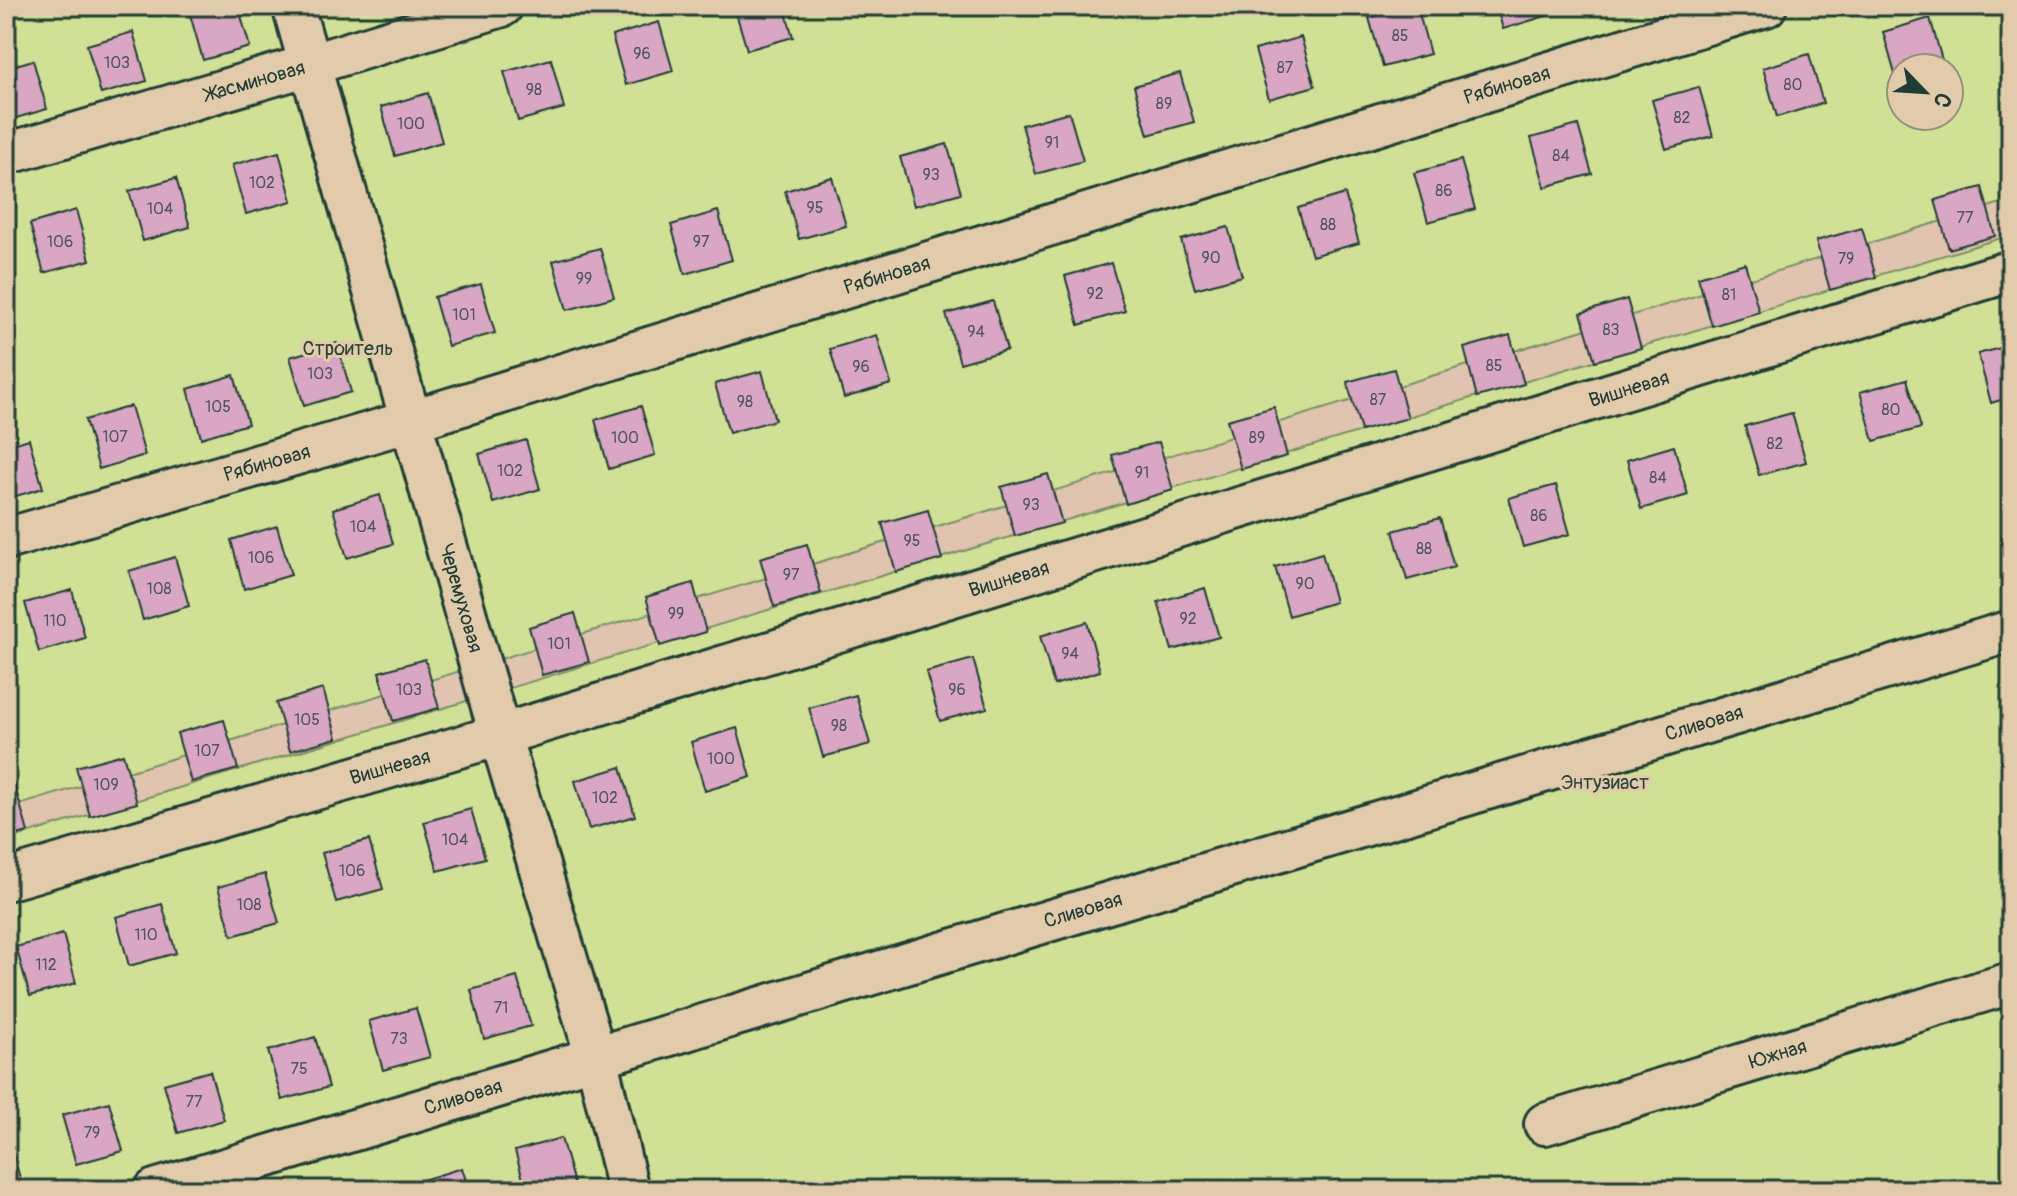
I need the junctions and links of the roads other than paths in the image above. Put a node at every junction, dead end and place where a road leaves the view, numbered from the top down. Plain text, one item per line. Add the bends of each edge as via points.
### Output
1 (293, 6) edge
2 (502, 6) edge
3 (1766, 6) edge
4 (309, 65) junction
5 (6, 154) edge
6 (2011, 271) edge
7 (410, 421) junction
8 (6, 539) edge
9 (2011, 631) edge
10 (500, 735) junction
11 (6, 880) edge
12 (2011, 983) edge
13 (596, 1057) junction
14 (1545, 1124) dead end
15 (155, 1190) edge
16 (628, 1190) edge

1 - 4 street, Черемуховая
2 - 4 street, Жасминовая
3 - 7 street, Рябиновая
4 - 5 street, Жасминовая
4 - 7 street, Черемуховая
6 - 10 street, Вишневая
7 - 8 street, Рябиновая
7 - 10 street, Черемуховая
9 - 13 street, Сливовая
10 - 11 street, Вишневая
10 - 13 street, Черемуховая
12 - 14 street, Южная
13 - 15 street, Сливовая
13 - 16 street, Черемуховая

